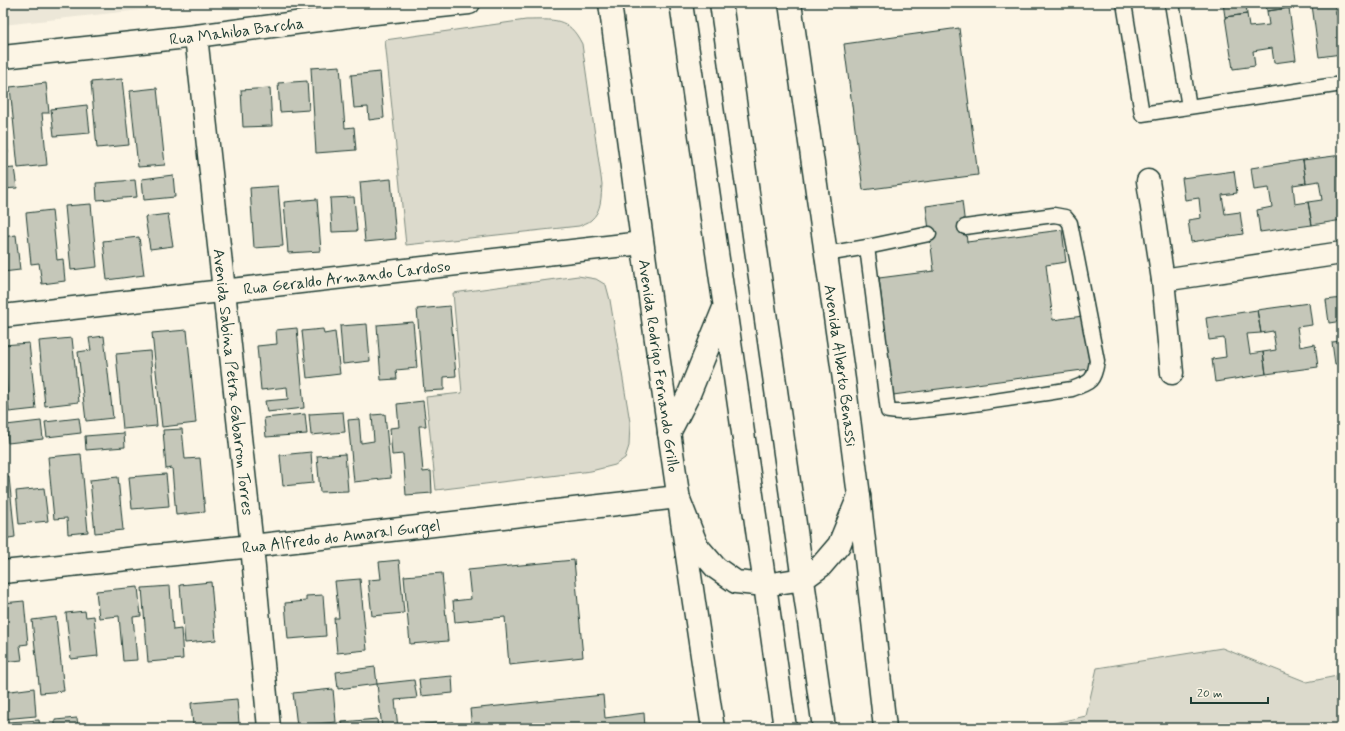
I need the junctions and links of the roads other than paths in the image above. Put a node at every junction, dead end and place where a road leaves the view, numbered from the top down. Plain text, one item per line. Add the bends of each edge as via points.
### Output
1 (469, 3) edge
2 (610, 3) edge
3 (681, 3) edge
4 (721, 3) edge
5 (790, 3) edge
6 (1124, 3) edge
7 (1172, 3) edge
8 (355, 9) edge
9 (196, 36) junction
10 (3, 57) edge
11 (1342, 84) edge
12 (1189, 107) junction
13 (1148, 181) dead end
14 (965, 227) dead end
15 (929, 234) dead end
16 (642, 243) junction
17 (867, 247) junction
18 (1342, 253) edge
19 (826, 254) junction
20 (1163, 280) junction
21 (224, 291) junction
22 (724, 307) junction
23 (3, 316) edge
24 (1172, 373) dead end
25 (669, 432) junction
26 (859, 496) junction
27 (678, 497) junction
28 (252, 546) junction
29 (3, 572) edge
30 (803, 579) junction
31 (765, 585) junction
32 (269, 728) edge
33 (713, 728) edge
34 (785, 728) edge
35 (824, 728) edge
36 (885, 728) edge

1 - 8 street, Rua Mahiba Barcha
2 - 16 street, Avenida Rodrigo Fernando Grillo
3 - 22 street
4 - 30 street
5 - 19 street, Avenida Alberto Benassi
6 - 12 lane via 1142,114
7 - 12 lane
8 - 9 street, Rua Mahiba Barcha
9 - 10 street, Rua Mahiba Barcha
9 - 21 street, Avenida Sabina Petra Gabarron Torres
11 - 12 lane
13 - 20 street
14 - 17 lane via 1054,215 1065,217 1070,224 1097,361 1095,375 1087,384 1072,389 958,406 904,412 888,411
15 - 17 lane
16 - 21 street, Rua Geraldo Armando Cardoso
16 - 25 street, Avenida Rodrigo Fernando Grillo
17 - 19 lane
18 - 20 street
19 - 26 street, Avenida Alberto Benassi
20 - 24 street
21 - 23 street, Rua Geraldo Armando Cardoso
21 - 28 street, Avenida Sabina Petra Gabarron Torres
22 - 25 street via 689,394
22 - 31 street
25 - 27 street, Avenida Rodrigo Fernando Grillo
26 - 30 street via 839,545 821,566
26 - 36 street, Avenida Alberto Benassi
27 - 28 street, Rua Alfredo do Amaral Gurgel
27 - 31 street via 697,546 716,568 736,582
27 - 33 street, Avenida Rodrigo Fernando Grillo
28 - 29 street, Rua Alfredo do Amaral Gurgel
28 - 32 street, Avenida Sabina Petra Gabarron Torres
30 - 31 street
30 - 35 street
31 - 34 street

